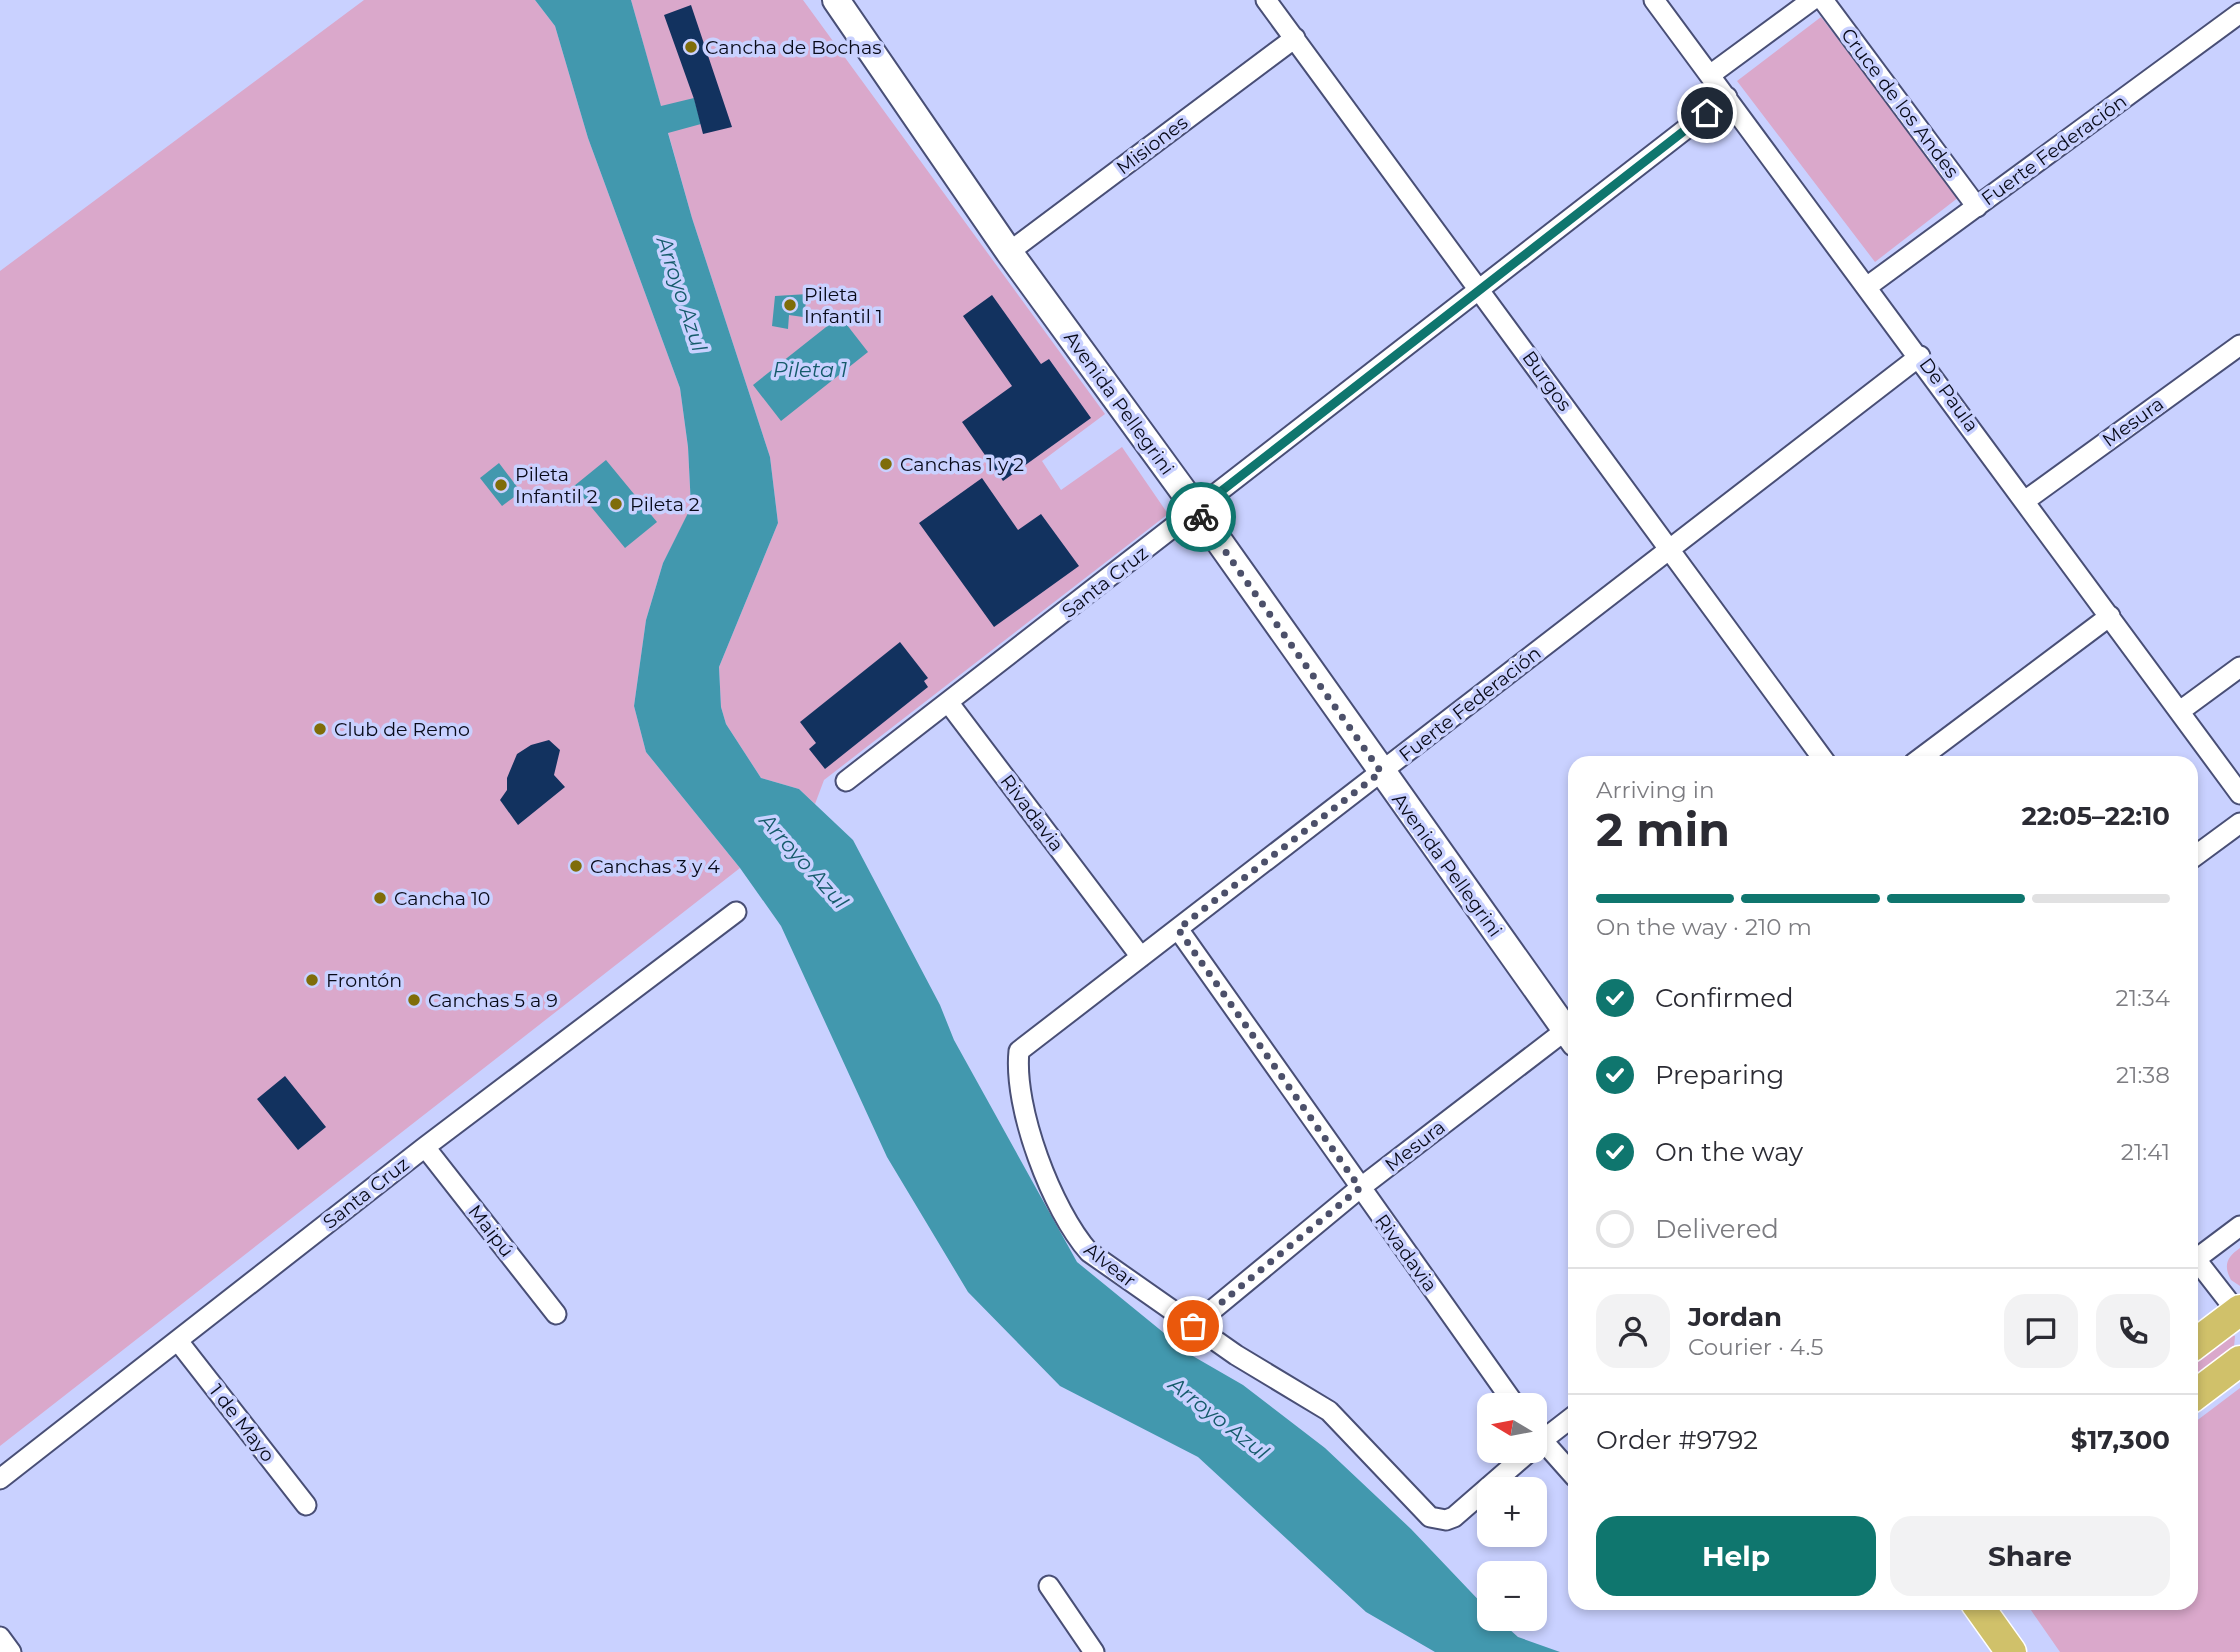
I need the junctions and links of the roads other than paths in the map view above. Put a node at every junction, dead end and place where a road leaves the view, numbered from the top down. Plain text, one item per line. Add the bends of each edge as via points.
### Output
1 (836, 0) edge
2 (1266, 0) edge
3 (1654, 0) edge
4 (1812, 0) edge
5 (1824, 0) edge
6 (2240, 13) edge
7 (1295, 38) junction
8 (1710, 75) junction
9 (1727, 97) junction
10 (1977, 206) junction
11 (1009, 252) junction
12 (1868, 286) junction
13 (1480, 289) junction
14 (2240, 345) edge
15 (1920, 356) junction
16 (2026, 500) junction
17 (1197, 510) junction
18 (1670, 550) junction
19 (2110, 616) junction
20 (2240, 667) edge
21 (948, 702) junction
22 (2179, 711) junction
23 (1821, 756) edge
24 (1922, 756) edge
25 (1381, 772) junction
26 (846, 781) dead end
27 (2240, 794) edge
28 (2240, 823) edge
29 (2198, 854) edge
30 (736, 912) dead end
31 (1178, 929) junction
32 (1141, 957) junction
33 (1568, 1027) edge
34 (1568, 1035) edge
35 (1019, 1051) joint
36 (425, 1147) junction
37 (1360, 1188) junction
38 (2240, 1226) edge
39 (2198, 1253) edge
40 (2198, 1262) edge
41 (2239, 1313) edge
42 (556, 1314) dead end
43 (1193, 1326) junction
44 (178, 1341) junction
45 (2198, 1342) edge
46 (2240, 1361) edge
47 (1506, 1393) edge
48 (2198, 1393) edge
49 (1568, 1420) edge
50 (1547, 1435) edge
51 (1547, 1453) edge
52 (1513, 1463) edge
53 (1568, 1471) edge
54 (0, 1479) edge
55 (306, 1505) dead end
56 (1049, 1586) dead end
57 (1981, 1610) edge
58 (0, 1637) edge
59 (11, 1652) edge
60 (1094, 1652) edge
61 (2011, 1652) edge

1 - 11 main road, Avenida Pellegrini
2 - 7 street, Burgos
3 - 8 street, De Paula
4 - 8 street
5 - 10 street, Cruce de los Andes
6 - 10 street, Fuerte Federación
7 - 11 street, Misiones
7 - 13 street, Burgos
8 - 9 street, De Paula
9 - 12 street, De Paula
9 - 13 street, Santa Cruz
10 - 12 street, Fuerte Federación
11 - 17 main road, Avenida Pellegrini
12 - 15 street, De Paula
13 - 17 street, Santa Cruz
13 - 18 street, Burgos
14 - 16 street, Mesura
15 - 16 street, De Paula
15 - 18 street, Fuerte Federación
16 - 19 street, De Paula
17 - 21 street, Santa Cruz
17 - 25 main road, Avenida Pellegrini
18 - 23 street, Burgos
18 - 25 street, Fuerte Federación
19 - 22 street, De Paula
19 - 24 street
20 - 22 street
21 - 26 street, Santa Cruz
21 - 32 street, Rivadavia
22 - 27 street, De Paula
25 - 31 street, Fuerte Federación
25 - 33 main road, Avenida Pellegrini
28 - 29 street
30 - 36 street, Santa Cruz
31 - 32 street, Fuerte Federación
31 - 37 street, Rivadavia
32 - 35 street, Fuerte Federación
34 - 37 street, Mesura
35 - 43 street, Alvear via 1016,1074 1027,1119 1074,1235 1089,1252
36 - 42 street, Maipú
36 - 44 street, Santa Cruz
37 - 43 street, Mesura
37 - 47 street, Rivadavia
38 - 39 street
40 - 41 street
41 - 45 main road
43 - 52 street, Alvear via 1329,1411 1430,1517 1454,1517
44 - 54 street, Santa Cruz
44 - 55 street, 1 de Mayo
46 - 48 main road
49 - 50 street
51 - 53 street
56 - 60 street
57 - 61 main road
58 - 59 street

